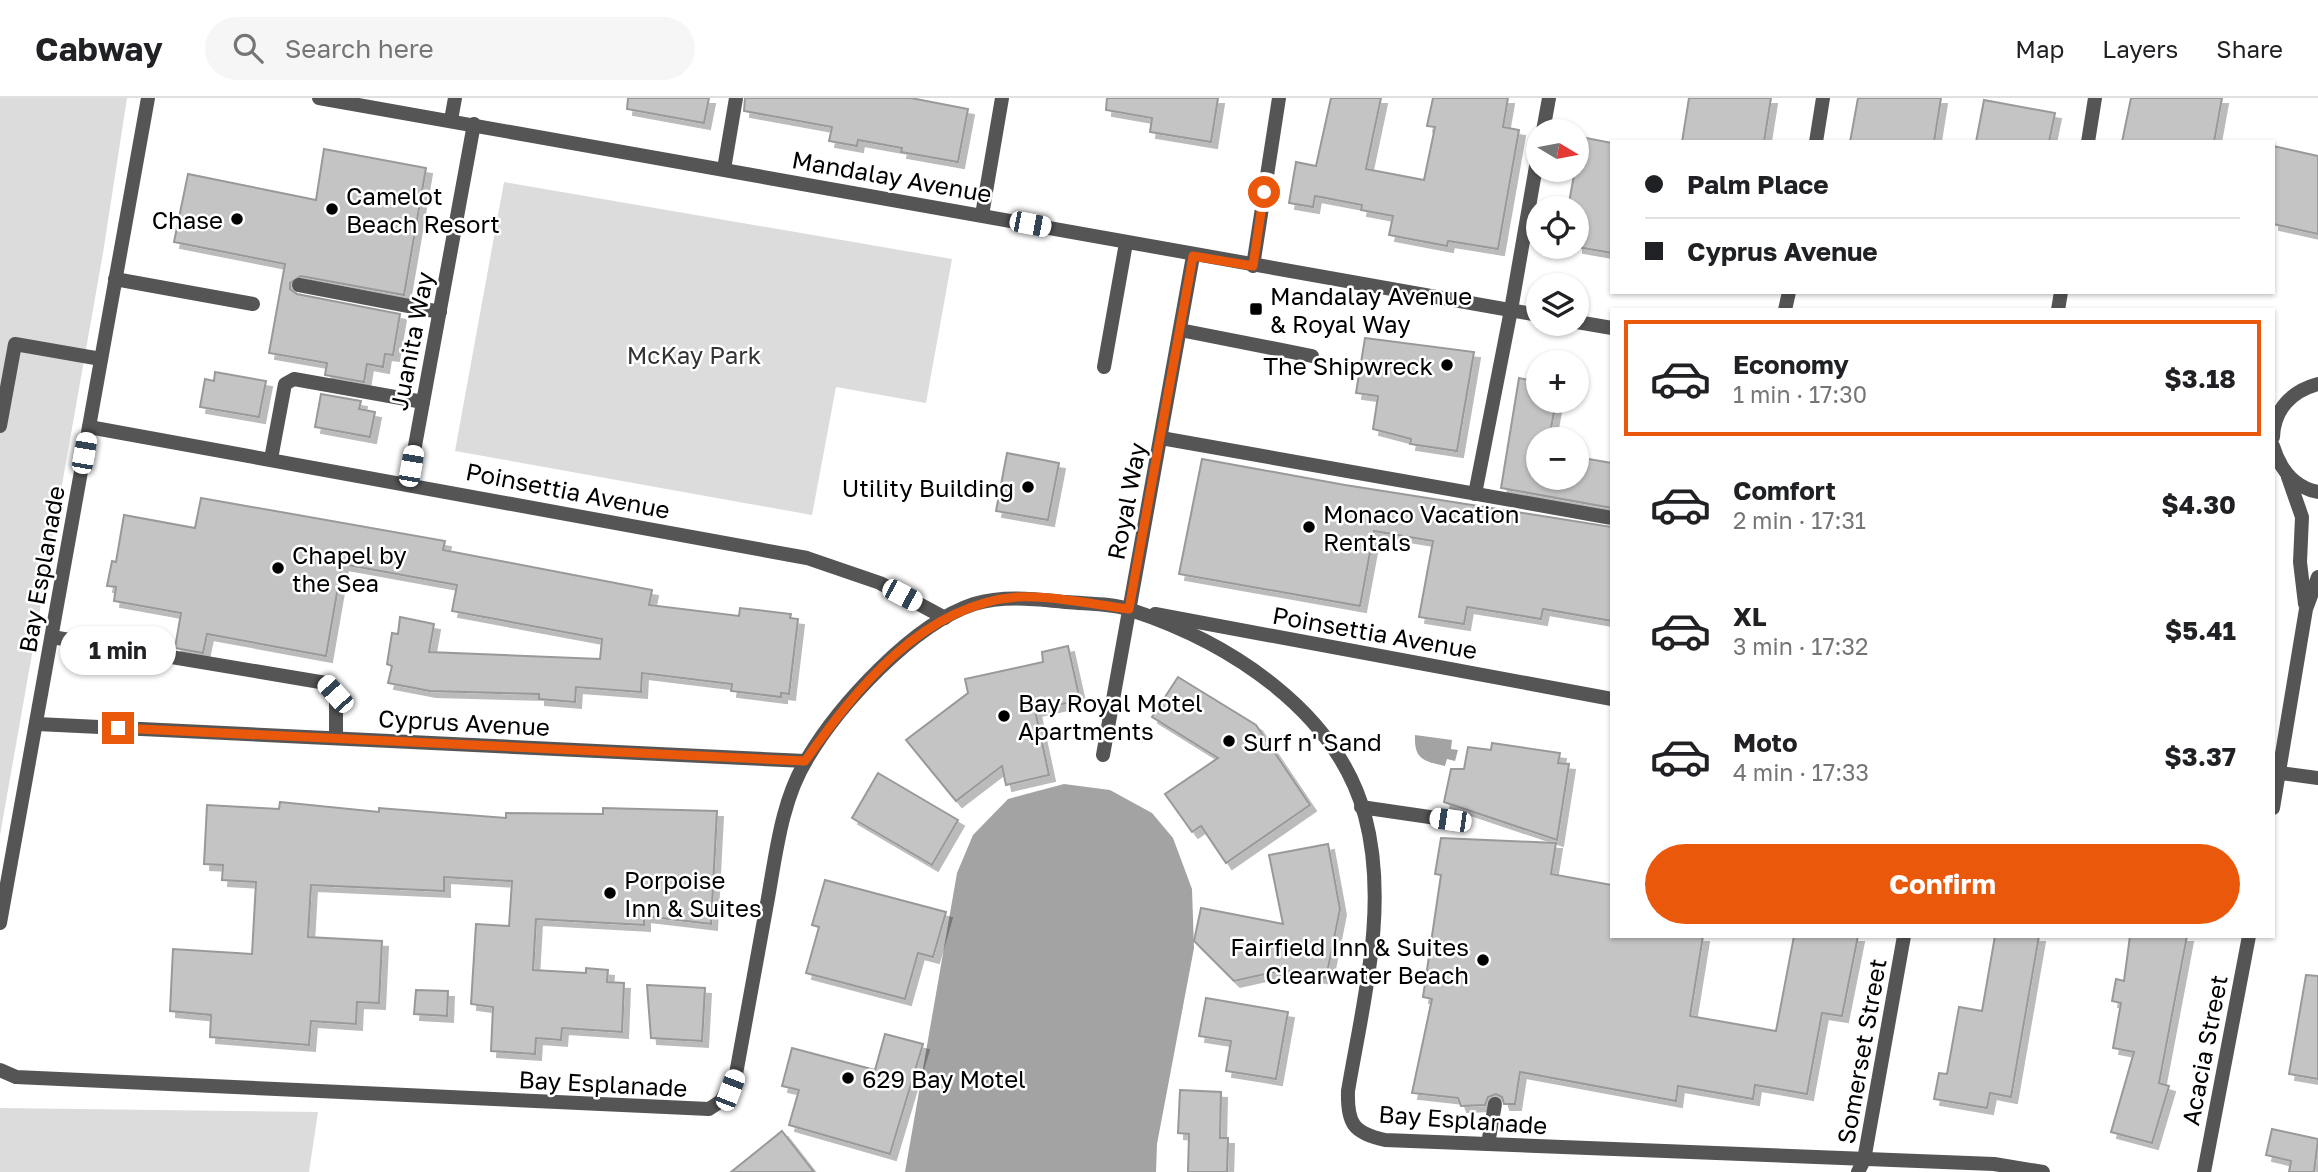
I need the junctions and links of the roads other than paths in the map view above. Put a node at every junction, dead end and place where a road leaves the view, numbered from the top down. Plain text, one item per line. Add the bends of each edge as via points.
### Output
1 (148, 98) edge
2 (320, 98) edge
3 (455, 98) edge
4 (736, 98) edge
5 (1002, 98) edge
6 (1279, 98) edge
7 (1549, 98) edge
8 (1824, 98) edge
9 (2095, 98) edge
10 (1545, 119) edge
11 (451, 120) junction
12 (474, 124) junction
13 (1816, 140) edge
14 (2088, 140) edge
15 (724, 169) junction
16 (1533, 182) edge
17 (982, 215) junction
18 (1126, 243) junction
19 (1193, 256) junction
20 (1253, 266) junction
21 (115, 279) junction
22 (299, 285) dead end
23 (253, 304) dead end
24 (1511, 310) junction
25 (440, 312) junction
26 (1526, 313) edge
27 (1589, 324) edge
28 (1610, 328) edge
29 (1180, 330) junction
30 (1312, 356) dead end
31 (102, 359) junction
32 (1104, 366) dead end
33 (2318, 383) edge
34 (2288, 399) junction
35 (423, 402) junction
36 (2275, 404) edge
37 (0, 426) edge
38 (89, 427) junction
39 (2275, 429) edge
40 (1161, 438) junction
41 (271, 459) junction
42 (2275, 460) edge
43 (2288, 477) junction
44 (408, 484) junction
45 (2318, 492) edge
46 (1475, 494) junction
47 (1610, 518) edge
48 (2318, 577) edge
49 (1129, 609) junction
50 (2306, 609) junction
51 (945, 618) junction
52 (52, 638) junction
53 (1610, 699) edge
54 (37, 724) junction
55 (336, 738) junction
56 (1103, 755) dead end
57 (805, 761) junction
58 (2280, 773) junction
59 (2318, 778) edge
60 (2275, 798) edge
61 (1361, 807) junction
62 (1450, 820) dead end
63 (5, 865) edge
64 (0, 923) edge
65 (1905, 938) edge
66 (2249, 938) edge
67 (0, 1070) edge
68 (1495, 1104) dead end
69 (1488, 1144) junction
70 (1861, 1166) edge
71 (2043, 1172) edge
72 (2204, 1172) edge

1 - 21 street, Bay Esplanade
2 - 11 street, Mandalay Avenue
3 - 11 street
4 - 15 street
5 - 17 street
6 - 20 street
7 - 10 street
8 - 13 street
9 - 14 street
11 - 12 street, Mandalay Avenue
12 - 15 street, Mandalay Avenue
12 - 25 street, Juanita Way
15 - 17 street, Mandalay Avenue
16 - 24 street
17 - 18 street, Mandalay Avenue
18 - 19 street, Mandalay Avenue
18 - 32 street
19 - 20 street, Mandalay Avenue
19 - 29 street, Royal Way
20 - 24 street, Mandalay Avenue
21 - 23 street
21 - 31 street, Bay Esplanade
22 - 25 street
24 - 26 street, Mandalay Avenue
24 - 46 street
25 - 35 street, Juanita Way
27 - 28 street
29 - 30 street
29 - 40 street, Royal Way
31 - 37 street via 15,344
31 - 38 street, Bay Esplanade
33 - 34 street
34 - 36 street
34 - 39 street
35 - 41 street via 294,379 285,384
35 - 44 street, Juanita Way
38 - 41 street, Poinsettia Avenue
38 - 52 street, Bay Esplanade
40 - 46 street
40 - 49 street, Royal Way
41 - 44 street, Poinsettia Avenue
42 - 43 street
43 - 45 street
43 - 50 street via 2302,517 2300,562
44 - 51 street, Poinsettia Avenue via 807,558 880,583
46 - 47 street
48 - 50 street
49 - 51 street, Bay Esplanade via 1020,597 974,604
49 - 53 street, Poinsettia Avenue
49 - 56 street, Royal Way
49 - 61 street, Bay Esplanade via 1268,678 1315,724 1347,773
50 - 58 street
51 - 57 street, Bay Esplanade via 906,645 871,678 839,712
52 - 54 street, Bay Esplanade
52 - 55 street via 326,683 335,694
54 - 55 street, Cyprus Avenue
54 - 63 street, Bay Esplanade
55 - 57 street, Cyprus Avenue
57 - 67 street, Bay Esplanade via 777,847 736,1074 726,1096 709,1109 16,1077
58 - 59 street
58 - 60 street
61 - 62 street
61 - 69 street, Bay Esplanade via 1374,880 1371,952 1347,1113 1366,1136
63 - 64 street, Bay Esplanade
65 - 70 street, Somerset Street
66 - 72 street, Acacia Street
68 - 69 street
69 - 70 street, Bay Esplanade
70 - 71 street, Bay Esplanade via 1994,1164

